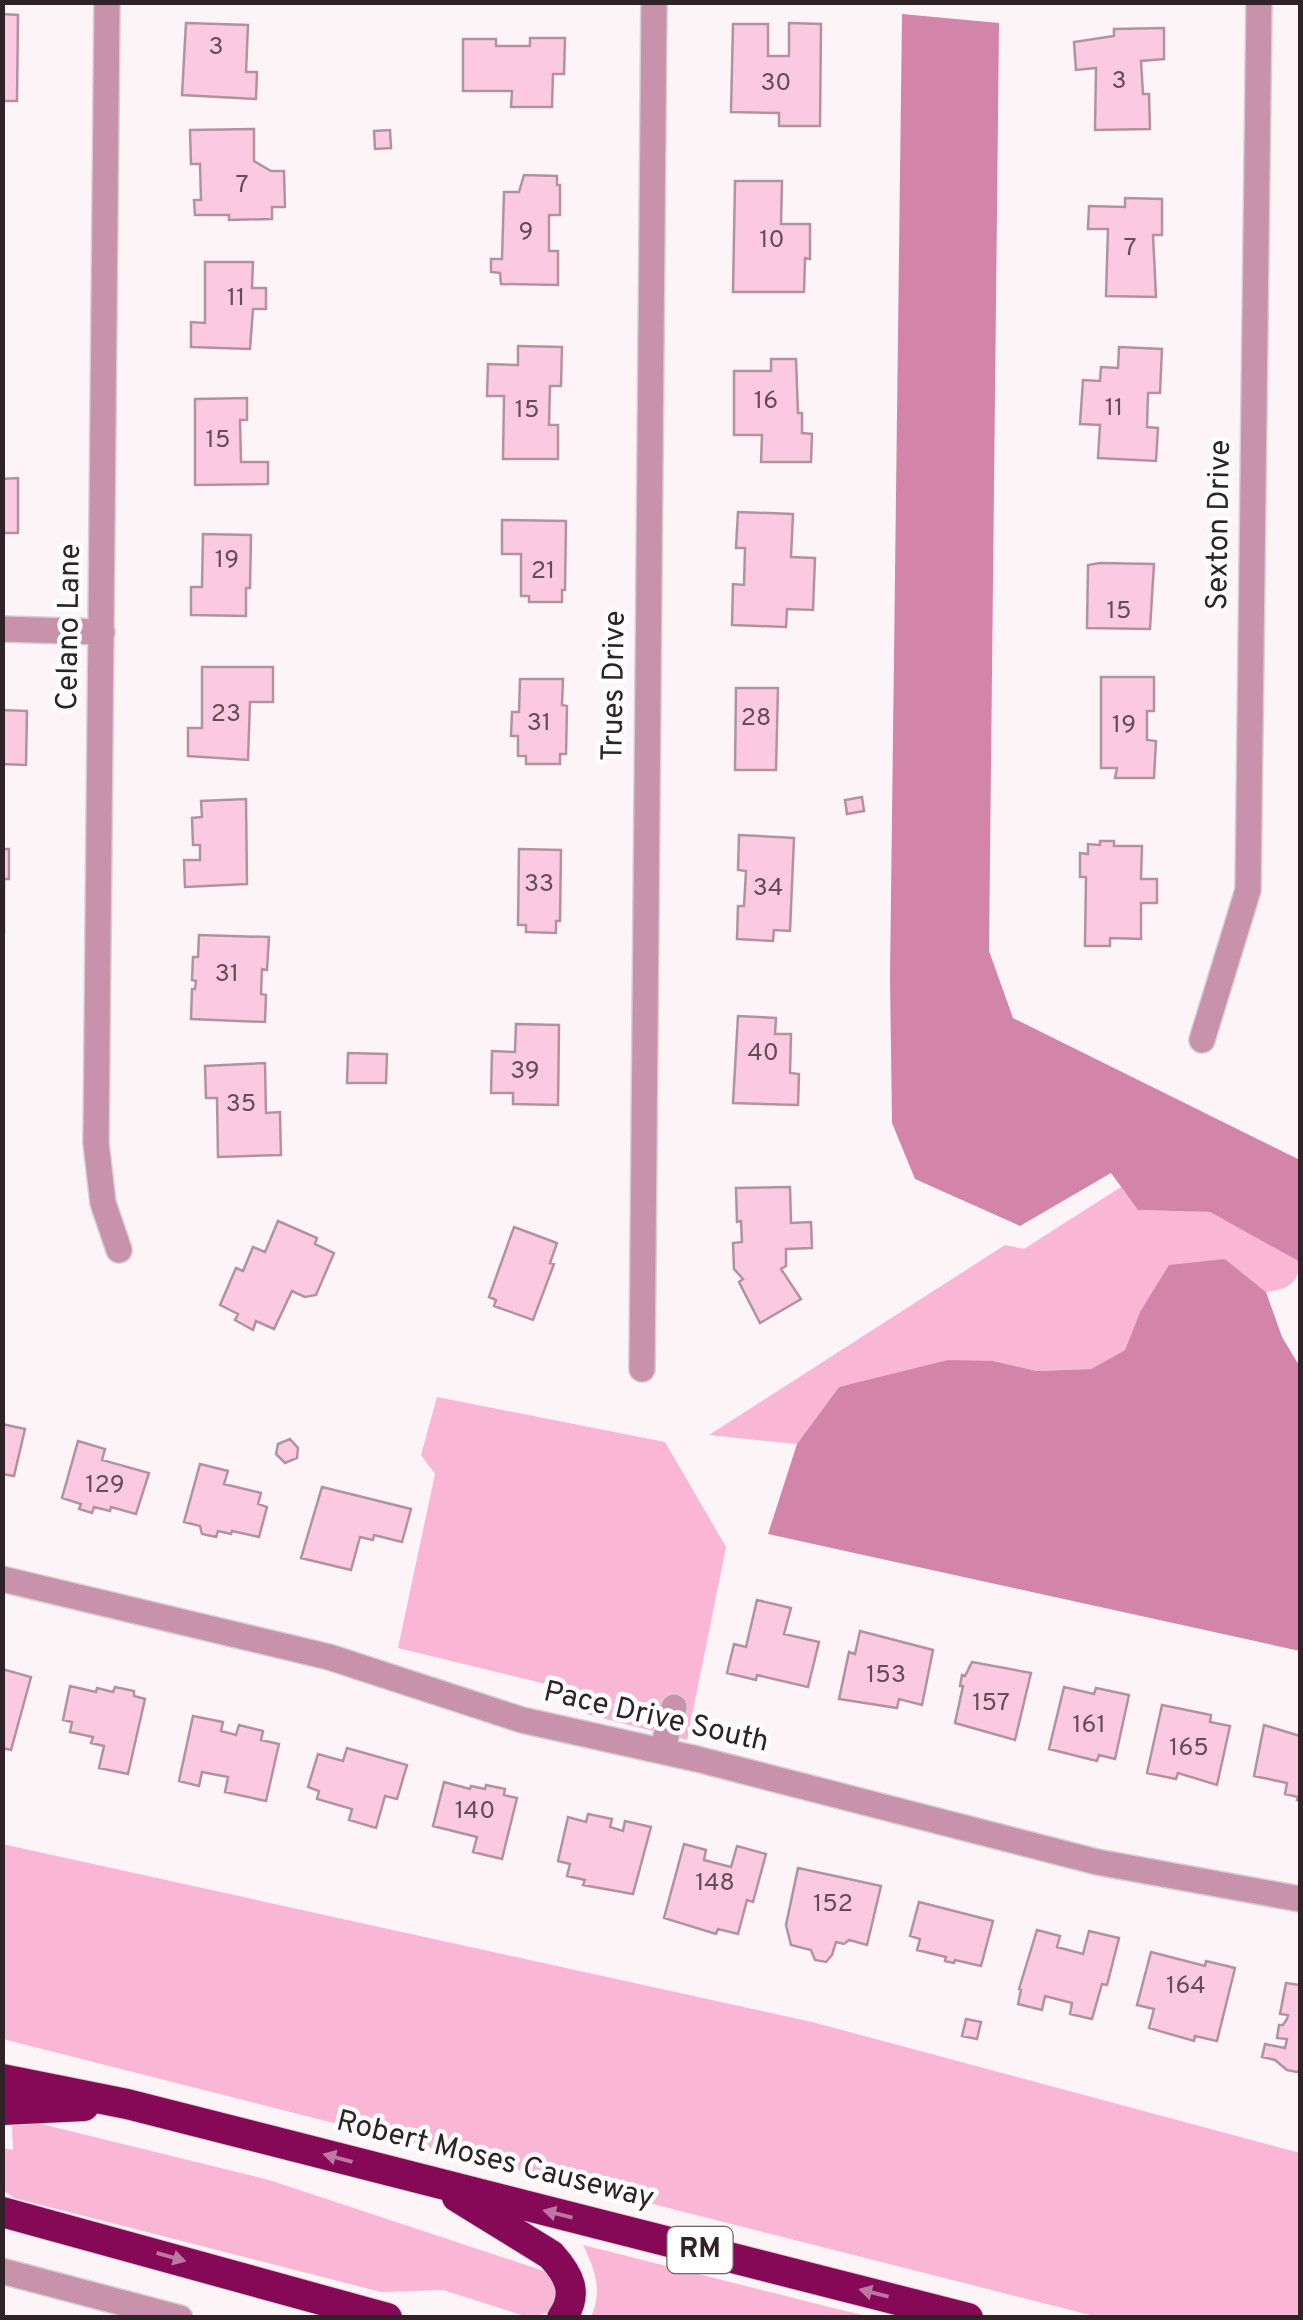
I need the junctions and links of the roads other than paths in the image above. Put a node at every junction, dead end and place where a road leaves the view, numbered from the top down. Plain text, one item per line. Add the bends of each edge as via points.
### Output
1 (107, 2) edge
2 (654, 2) edge
3 (1259, 2) edge
4 (2, 630) edge
5 (102, 632) junction
6 (1202, 1040) dead end
7 (119, 1250) dead end
8 (642, 1369) dead end
9 (2, 1579) edge
10 (674, 1707) dead end
11 (662, 1751) junction
12 (1300, 1899) edge
13 (2, 2079) edge
14 (127, 2104) junction
15 (2, 2110) edge
16 (432, 2182) junction
17 (2, 2212) edge
18 (2, 2272) edge
19 (180, 2318) edge
20 (387, 2318) edge
21 (562, 2318) edge
22 (968, 2318) edge

1 - 5 street, Celano Lane
2 - 8 street, Trues Drive
3 - 6 street, Sexton Drive via 1248,890
4 - 5 street
5 - 7 street, Celano Lane via 96,1143
9 - 11 street, Pace Drive South via 328,1657 522,1720
10 - 11 street
11 - 12 street, Pace Drive South via 1097,1862
13 - 14 highway, Robert Moses Causeway / RM
14 - 15 highway
16 -> 14 highway, Robert Moses Causeway / RM
16 - 21 highway via 551,2256 572,2286
22 -> 16 highway, Robert Moses Causeway / RM
17 -> 20 highway
18 - 19 street

